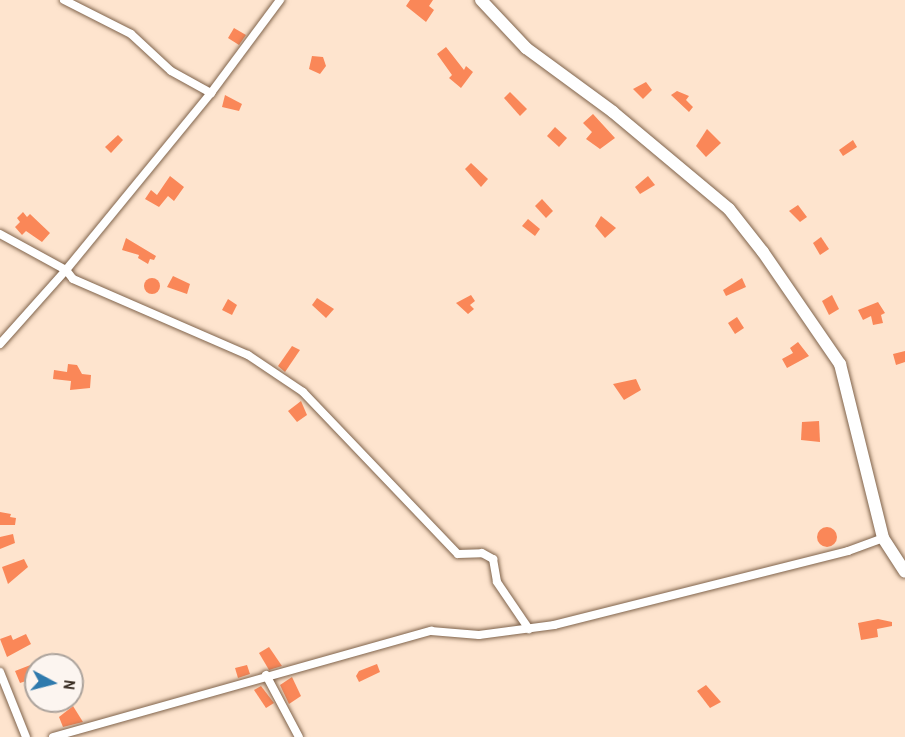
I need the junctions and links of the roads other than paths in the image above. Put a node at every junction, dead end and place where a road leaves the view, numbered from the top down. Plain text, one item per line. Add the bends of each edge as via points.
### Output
1 (280, 0) edge
2 (480, 0) edge
3 (68, 1) edge
4 (211, 93) junction
5 (0, 234) edge
6 (66, 270) junction
7 (0, 344) edge
8 (882, 538) junction
9 (905, 572) edge
10 (529, 629) junction
11 (0, 672) edge
12 (266, 675) junction
13 (26, 737) edge
14 (53, 737) edge
15 (299, 737) edge

1 - 4 street
2 - 8 main road via 526,48 613,112 729,209 763,252 840,363
3 - 4 street via 131,34 171,70
4 - 6 street
5 - 6 street
6 - 7 street
6 - 10 street via 73,279 248,356 303,392 458,554 482,553 493,559 497,582
8 - 9 main road
8 - 10 street via 848,551
10 - 12 street via 479,635 431,631
11 - 13 street
12 - 14 street
12 - 15 street via 287,722

